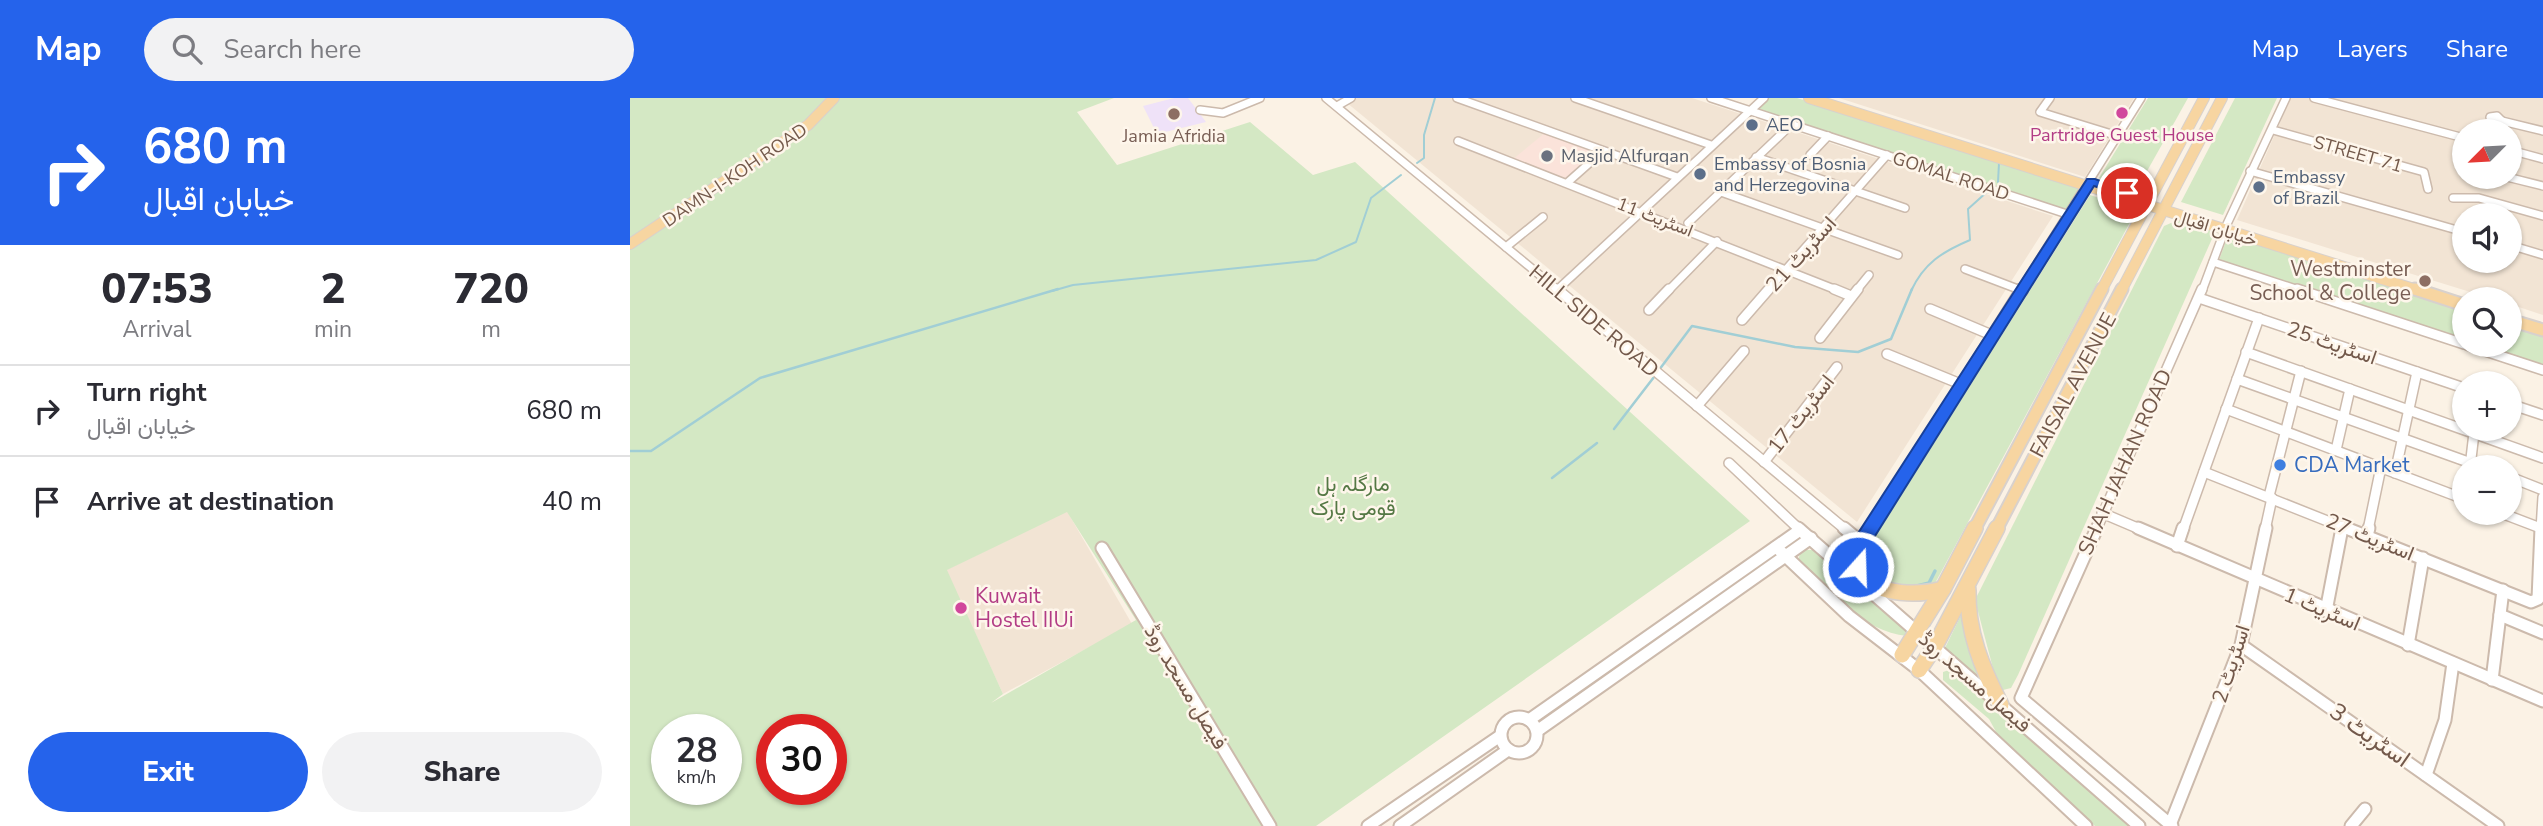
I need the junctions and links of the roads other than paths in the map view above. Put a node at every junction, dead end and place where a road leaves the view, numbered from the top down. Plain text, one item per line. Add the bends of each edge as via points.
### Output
1 (834, 98) edge
2 (1260, 98) edge
3 (1326, 98) edge
4 (1351, 98) edge
5 (1457, 98) edge
6 (1575, 98) edge
7 (1711, 98) edge
8 (1763, 98) edge
9 (1809, 98) edge
10 (1825, 98) edge
11 (2050, 98) edge
12 (2141, 98) edge
13 (2204, 98) edge
14 (2222, 98) edge
15 (2286, 98) edge
16 (2314, 98) edge
17 (1337, 106) junction
18 (1200, 110) dead end
19 (1749, 110) junction
20 (1791, 124) junction
21 (2522, 126) edge
22 (2273, 130) junction
23 (2543, 131) edge
24 (2452, 135) edge
25 (1828, 136) junction
26 (2118, 136) junction
27 (1458, 141) dead end
28 (1711, 145) junction
29 (1603, 151) junction
30 (2522, 153) edge
31 (1810, 155) dead end
32 (1887, 155) junction
33 (1756, 157) junction
34 (2543, 159) edge
35 (2250, 171) junction
36 (1677, 177) junction
37 (2522, 181) edge
38 (1567, 183) junction
39 (2089, 184) junction
40 (2158, 184) junction
41 (2543, 186) edge
42 (2428, 189) dead end
43 (2175, 190) junction
44 (1721, 192) junction
45 (1857, 192) junction
46 (2118, 194) junction
47 (2453, 198) dead end
48 (2148, 204) junction
49 (1905, 208) dead end
50 (2165, 209) junction
51 (1640, 211) junction
52 (2070, 215) junction
53 (2188, 216) junction
54 (2543, 216) edge
55 (1543, 217) dead end
56 (2140, 218) junction
57 (1688, 223) dead end
58 (2158, 223) junction
59 (2225, 227) junction
60 (2452, 228) edge
61 (1824, 230) junction
62 (1717, 241) junction
63 (630, 244) edge
64 (1506, 247) junction
65 (2522, 249) edge
66 (1898, 255) dead end
67 (2543, 255) edge
68 (2213, 262) junction
69 (1965, 268) dead end
70 (1789, 270) junction
71 (1869, 275) dead end
72 (1557, 290) junction
73 (2023, 290) junction
74 (2452, 295) edge
75 (1852, 296) junction
76 (2199, 298) junction
77 (2452, 301) edge
78 (1930, 309) dead end
79 (1649, 310) dead end
80 (2522, 316) edge
81 (2259, 318) junction
82 (1741, 320) dead end
83 (2543, 323) edge
84 (2522, 324) edge
85 (2543, 330) edge
86 (1994, 336) junction
87 (1820, 338) dead end
88 (2452, 340) edge
89 (1744, 352) dead end
90 (2246, 352) junction
91 (1887, 354) dead end
92 (2504, 357) edge
93 (1837, 367) dead end
94 (2543, 370) edge
95 (2301, 371) junction
96 (2417, 372) junction
97 (2237, 379) junction
98 (2452, 384) edge
99 (1963, 385) junction
100 (2350, 389) junction
101 (2294, 400) junction
102 (1697, 406) junction
103 (2522, 408) edge
104 (2226, 409) junction
105 (2409, 411) junction
106 (2543, 415) edge
107 (2343, 418) junction
108 (2452, 424) edge
109 (2286, 431) junction
110 (2402, 439) junction
111 (2500, 441) edge
112 (2336, 450) junction
113 (2452, 458) edge
114 (2543, 458) edge
115 (1764, 462) junction
116 (1729, 463) dead end
117 (2381, 467) junction
118 (2204, 472) junction
119 (2395, 472) junction
120 (2522, 482) edge
121 (2543, 490) edge
122 (2452, 494) edge
123 (2270, 497) junction
124 (2543, 497) edge
125 (2102, 513) junction
126 (2522, 521) edge
127 (2342, 526) junction
128 (2542, 528) edge
129 (1800, 530) junction
130 (2367, 536) junction
131 (1811, 538) junction
132 (1861, 543) junction
133 (2177, 546) junction
134 (1776, 547) junction
135 (1102, 548) dead end
136 (1786, 556) junction
137 (2423, 558) junction
138 (1857, 578) junction
139 (2254, 580) junction
140 (1968, 583) junction
141 (1943, 589) junction
142 (2503, 590) junction
143 (2326, 611) junction
144 (2500, 615) junction
145 (1919, 632) junction
146 (2543, 633) edge
147 (2241, 645) junction
148 (2409, 645) junction
149 (1935, 646) junction
150 (1902, 655) junction
151 (2453, 663) junction
152 (1919, 670) junction
153 (2492, 680) junction
154 (2543, 701) edge
155 (2001, 705) junction
156 (1533, 725) junction
157 (1500, 736) junction
158 (1508, 750) junction
159 (2426, 775) junction
160 (2365, 809) dead end
161 (2171, 825) edge
162 (1270, 826) edge
163 (1368, 826) edge
164 (1400, 826) edge
165 (2086, 826) edge
166 (2139, 826) edge
167 (2351, 826) edge
168 (2498, 826) edge

1 - 63 main road, DAMN-I-KOH ROAD via 808,125
2 - 18 street via 1223,113
3 - 17 street, HILL SIDE ROAD
4 - 17 street
5 - 29 street
6 - 28 street
7 - 19 street, GOMAL ROAD
8 - 19 street
9 - 39 main road, خیابان اقبال
10 - 39 main road, خیابان اقبال
11 - 26 street via 2040,112
12 - 26 street
13 - 40 main road, FAISAL AVENUE
14 - 43 main road, FAISAL AVENUE
15 - 22 street, SHAH JAHAN ROAD
16 - 24 street
17 - 64 street, HILL SIDE ROAD
19 - 20 street, GOMAL ROAD
19 - 28 street
20 - 25 street, GOMAL ROAD
20 - 33 street
21 - 23 street
22 - 35 street, SHAH JAHAN ROAD
22 - 42 street, STREET 71 via 2424,173
25 - 31 street
25 - 32 street, GOMAL ROAD
26 - 39 street
27 - 38 street, اسٹریٹ 11
28 - 36 street
29 - 36 street
29 - 38 street
30 - 34 street
32 - 45 street, اسٹریٹ 21
32 - 52 street, GOMAL ROAD
33 - 44 street
33 - 45 street
35 - 59 street, SHAH JAHAN ROAD
35 - 60 street
36 - 51 street
37 - 41 street
38 - 51 street, اسٹریٹ 11
39 - 46 main road, خیابان اقبال
39 - 52 street
40 - 46 main road via 2143,194
40 - 48 main road, FAISAL AVENUE
43 - 50 main road, FAISAL AVENUE
43 - 53 main road via 2175,203
44 - 57 street
44 - 61 street
45 - 49 street
45 - 61 street, اسٹریٹ 21
46 - 48 main road, خیابان اقبال
46 - 56 main road via 2137,208
47 - 54 street via 2479,198
48 - 50 main road, خیابان اقبال
48 - 56 main road, FAISAL AVENUE
50 - 53 main road, خیابان اقبال
50 - 58 main road, FAISAL AVENUE
51 - 62 street, اسٹریٹ 11
51 - 72 street
52 - 73 street
53 - 58 main road
53 - 59 main road, خیابان اقبال
55 - 64 street
56 - 141 main road, FAISAL AVENUE
58 - 140 main road, FAISAL AVENUE
59 - 68 street, SHAH JAHAN ROAD
59 - 74 main road, خیابان اقبال
59 - 77 main road, خیابان اقبال
61 - 66 street
61 - 70 street, اسٹریٹ 21
62 - 70 street, اسٹریٹ 11
62 - 79 street
64 - 72 street, HILL SIDE ROAD
65 - 67 street
68 - 76 street, SHAH JAHAN ROAD
68 - 88 street
69 - 73 street
70 - 75 street, اسٹریٹ 11
70 - 82 street, اسٹریٹ 21
71 - 75 street
72 - 102 street, HILL SIDE ROAD
73 - 86 street
75 - 87 street
76 - 81 street, اسٹریٹ 25
76 - 125 street, SHAH JAHAN ROAD
78 - 86 street
80 - 83 main road
81 - 90 street
81 - 96 street, اسٹریٹ 25
84 - 85 main road
86 - 99 street
89 - 102 street
90 - 95 street
90 - 97 street
91 - 99 street
92 - 94 street
93 - 115 street, اسٹریٹ 17
95 - 100 street
95 - 101 street, اسٹریٹ 2
96 - 98 street, اسٹریٹ 25
96 - 105 street
97 - 101 street
97 - 104 street
99 - 132 street
100 - 105 street
100 - 107 street
101 - 107 street
101 - 109 street, اسٹریٹ 2
102 - 115 street, HILL SIDE ROAD
103 - 106 street
104 - 109 street
104 - 118 street
105 - 108 street
105 - 110 street
107 - 110 street
107 - 112 street
109 - 112 street
109 - 123 street, اسٹریٹ 2
110 - 113 street
110 - 119 street
111 - 114 street
112 - 117 street
115 - 132 street, HILL SIDE ROAD
116 - 129 street, فیصل مسجد روڈ
117 - 119 street
117 - 130 street
118 - 123 street, اسٹریٹ 27
118 - 133 street
119 - 122 street
120 - 121 street
123 - 127 street, اسٹریٹ 27
123 - 139 street, اسٹریٹ 2
124 - 128 street
125 - 133 street, اسٹریٹ 1
125 - 161 street, SHAH JAHAN ROAD via 2021,698
126 - 128 street
127 - 130 street, اسٹریٹ 27
127 - 143 street
128 - 142 street, اسٹریٹ 27 via 2537,602
129 - 131 street, فیصل مسجد روڈ
129 - 134 street
130 - 137 street, اسٹریٹ 27
131 - 136 street
131 - 138 street, فیصل مسجد روڈ
132 - 138 street
133 - 139 street, اسٹریٹ 1
134 - 136 street, فیصل مسجد روڈ
134 - 156 street
135 - 162 street, فیصل مسجد روڈ
136 - 150 street, فیصل مسجد روڈ via 1849,616
136 - 156 street
137 - 142 street, اسٹریٹ 27
137 - 148 street
138 - 141 main road via 1897,594
138 - 145 street, فیصل مسجد روڈ
139 - 143 street, اسٹریٹ 1
139 - 147 street, اسٹریٹ 2
140 - 149 main road, FAISAL AVENUE
140 - 155 main road via 1974,642
141 - 145 main road, FAISAL AVENUE
142 - 144 street
143 - 148 street, اسٹریٹ 1
144 - 146 street
144 - 153 street
145 - 149 street, فیصل مسجد روڈ
145 - 150 main road, FAISAL AVENUE
147 - 159 street, اسٹریٹ 3
147 - 161 street, اسٹریٹ 2
148 - 151 street, اسٹریٹ 1
149 - 152 main road, FAISAL AVENUE
149 - 155 street, فیصل مسجد روڈ
150 - 152 street, فیصل مسجد روڈ
151 - 153 street, اسٹریٹ 1
151 - 159 street via 2444,733
152 - 165 street, فیصل مسجد روڈ
153 - 154 street, اسٹریٹ 1
155 - 166 street, فیصل مسجد روڈ
156 - 157 street via 1512,719
156 - 158 street via 1535,742 1527,750
157 - 158 street
157 - 163 street
158 - 164 street
159 - 168 street, اسٹریٹ 3
160 - 167 street

